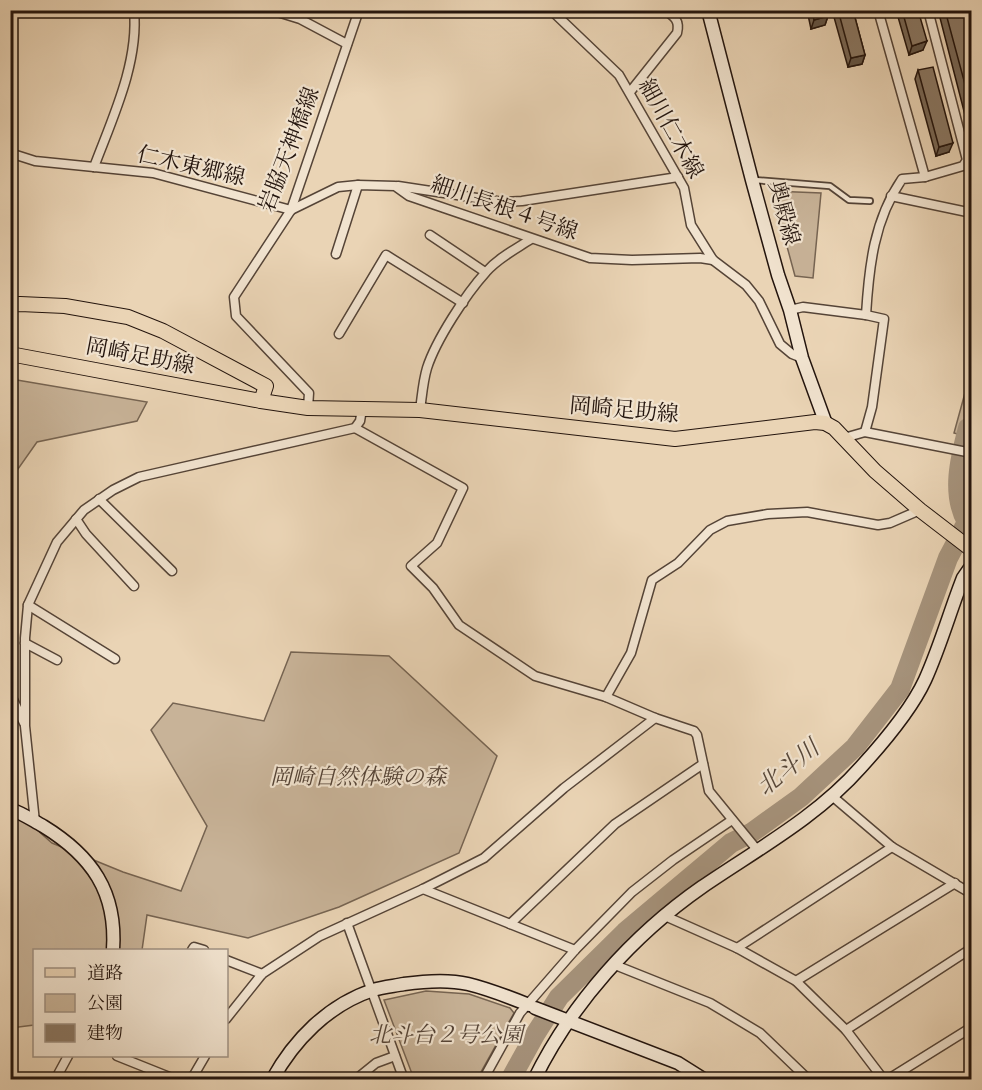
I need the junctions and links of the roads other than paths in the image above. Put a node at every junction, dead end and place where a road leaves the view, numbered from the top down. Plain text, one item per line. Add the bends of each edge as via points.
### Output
1 (134, 10) edge
2 (271, 10) edge
3 (359, 10) edge
4 (551, 10) edge
5 (665, 10) edge
6 (708, 10) edge
7 (878, 10) edge
8 (928, 10) edge
9 (347, 44) junction
10 (630, 92) junction
11 (10, 153) edge
12 (94, 167) junction
13 (678, 177) junction
14 (925, 177) junction
15 (752, 180) junction
16 (358, 185) junction
17 (395, 186) junction
18 (891, 196) junction
19 (870, 201) dead end
20 (291, 210) junction
21 (972, 213) edge
22 (430, 235) dead end
23 (531, 239) junction
24 (336, 254) dead end
25 (713, 260) junction
26 (485, 273) junction
27 (463, 303) junction
28 (10, 305) edge
29 (790, 310) junction
30 (866, 315) junction
31 (339, 334) dead end
32 (10, 354) edge
33 (802, 358) junction
34 (261, 401) junction
35 (309, 408) junction
36 (362, 409) junction
37 (420, 410) junction
38 (826, 424) junction
39 (355, 428) junction
40 (865, 432) junction
41 (844, 438) junction
42 (972, 453) edge
43 (99, 499) junction
44 (920, 510) junction
45 (76, 519) junction
46 (965, 543) edge
47 (972, 565) edge
48 (172, 571) dead end
49 (134, 586) dead end
50 (28, 605) junction
51 (25, 644) junction
52 (116, 659) dead end
53 (57, 660) dead end
54 (10, 693) edge
55 (606, 697) junction
56 (655, 718) junction
57 (25, 726) junction
58 (703, 764) junction
59 (832, 796) junction
60 (10, 809) edge
61 (35, 822) junction
62 (735, 824) junction
63 (892, 847) junction
64 (756, 848) junction
65 (955, 883) junction
66 (423, 889) junction
67 (972, 894) edge
68 (666, 916) junction
69 (347, 923) junction
70 (510, 924) junction
71 (737, 948) junction
72 (972, 948) edge
73 (113, 949) edge
74 (575, 950) junction
75 (228, 961) edge
76 (615, 964) junction
77 (262, 975) junction
78 (796, 981) junction
79 (373, 990) junction
80 (532, 1006) junction
81 (228, 1018) edge
82 (564, 1019) junction
83 (972, 1027) edge
84 (846, 1030) junction
85 (395, 1056) junction
86 (67, 1057) edge
87 (204, 1057) edge
88 (132, 1058) edge
89 (535, 1077) edge
90 (55, 1080) edge
91 (177, 1080) edge
92 (191, 1080) edge
93 (272, 1080) edge
94 (355, 1080) edge
95 (404, 1080) edge
96 (483, 1080) edge
97 (549, 1080) edge
98 (705, 1080) edge
99 (809, 1080) edge
100 (886, 1080) edge

1 - 12 street via 136,26 121,96
2 - 9 street via 300,19
3 - 9 street, 岩脇天神橋線
4 - 10 street, 細川仁木線 via 619,75
5 - 10 street via 676,19 677,33
6 - 15 street, 奥殿線
7 - 14 street
8 - 14 street via 967,160 963,166
9 - 20 street, 岩脇天神橋線
10 - 13 street, 細川仁木線
11 - 12 street, 仁木東郷線 via 35,161
12 - 20 street, 仁木東郷線 via 153,173
13 - 17 street via 503,202
13 - 25 street, 細川仁木線 via 691,225
14 - 18 street via 902,179
15 - 19 lane via 830,186 849,200
15 - 29 street, 奥殿線
16 - 17 street, 細川長根４号線
16 - 20 street, 細川長根４号線 via 338,187
16 - 24 street
17 - 23 street, 細川長根４号線 via 409,196
18 - 21 street
18 - 30 street via 868,270
20 - 35 street, 岩脇天神橋線 via 234,297 236,316 309,393
22 - 26 street
23 - 25 street, 細川長根４号線 via 599,259
23 - 26 street
25 - 33 street, 細川仁木線 via 746,285 759,301 780,344
26 - 27 street
27 - 31 street via 386,255
27 - 37 street via 427,369
28 - 34 main road, 岡崎足助線 via 65,306 128,317 163,331 266,386
29 - 30 street via 803,307
29 - 33 street, 奥殿線
30 - 40 street via 882,318 885,323
32 - 34 main road, 岡崎足助線
33 - 38 street, 奥殿線
34 - 35 main road, 岡崎足助線
35 - 36 main road, 岡崎足助線
36 - 37 main road, 岡崎足助線
36 - 39 street
37 - 38 main road, 岡崎足助線 via 675,439 815,422
38 - 41 main road
39 - 43 street via 139,477
39 - 55 street via 463,488 437,543 411,566 433,588 459,625 535,676
40 - 41 street
40 - 42 street
41 - 44 main road
43 - 45 street
43 - 48 street
44 - 46 main road
44 - 55 street via 878,525 807,512 727,521 710,530 678,563 652,580 631,653
45 - 49 street
45 - 50 street via 57,542
47 - 59 street via 963,578 924,681 892,730
50 - 51 street
50 - 52 street
51 - 53 street
51 - 57 street
54 - 57 street
55 - 56 street
56 - 58 street via 694,731
56 - 66 street via 564,788 484,858
57 - 61 street
58 - 62 street via 710,791
58 - 70 street via 615,824
59 - 63 street
59 - 64 street
60 - 61 street
61 - 73 street via 75,849 99,877 113,914
62 - 64 street
62 - 74 street via 672,860 632,892
63 - 65 street
63 - 71 street
64 - 68 street
65 - 67 street
65 - 78 street
66 - 69 street
66 - 70 street
68 - 71 street
68 - 76 street
69 - 77 street via 305,945
69 - 79 street
70 - 74 street
71 - 78 street
72 - 84 street
74 - 80 street
75 - 77 street
76 - 82 street
76 - 99 street via 710,1004 760,1033
77 - 81 street
78 - 84 street
79 - 80 street via 452,981
79 - 85 street
79 - 93 street via 338,1008 309,1030
80 - 82 street
80 - 96 street via 520,1013
82 - 89 street
82 - 98 street via 678,1063
83 - 100 street
84 - 100 street
85 - 94 street via 376,1063
85 - 95 street
86 - 90 street
87 - 92 street
88 - 91 street
89 - 97 street

